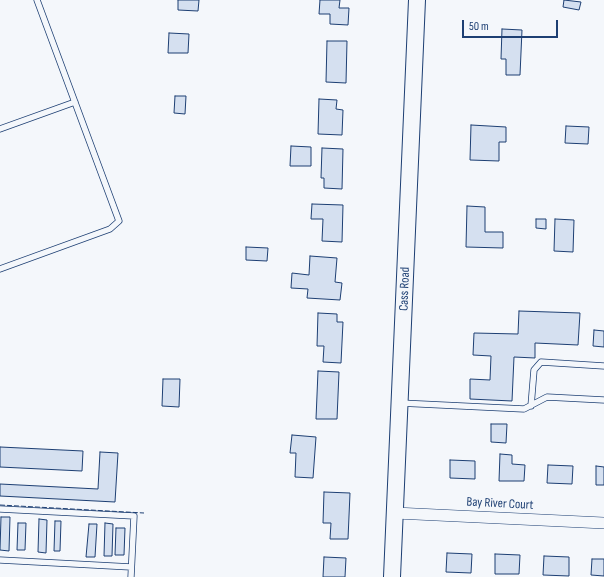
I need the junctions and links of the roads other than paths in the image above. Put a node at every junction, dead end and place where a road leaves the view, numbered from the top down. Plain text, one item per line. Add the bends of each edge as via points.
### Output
1 (37, 0) edge
2 (417, 0) edge
3 (75, 102) junction
4 (0, 129) edge
5 (0, 269) edge
6 (604, 366) edge
7 (604, 400) edge
8 (400, 403) junction
9 (531, 406) junction
10 (0, 509) edge
11 (395, 513) junction
12 (604, 523) edge
13 (0, 560) edge
14 (131, 567) junction
15 (131, 577) edge
16 (392, 577) edge

1 - 3 lane
2 - 8 street, Cass Road
3 - 4 lane
3 - 5 lane via 119,221 110,229
6 - 9 lane via 541,362 534,370
7 - 9 lane via 547,397
8 - 9 lane via 524,409
8 - 11 street, Cass Road
10 - 14 lane via 134,516
11 - 12 street, Bay River Court
11 - 16 street, Cass Road
13 - 14 lane
14 - 15 lane

